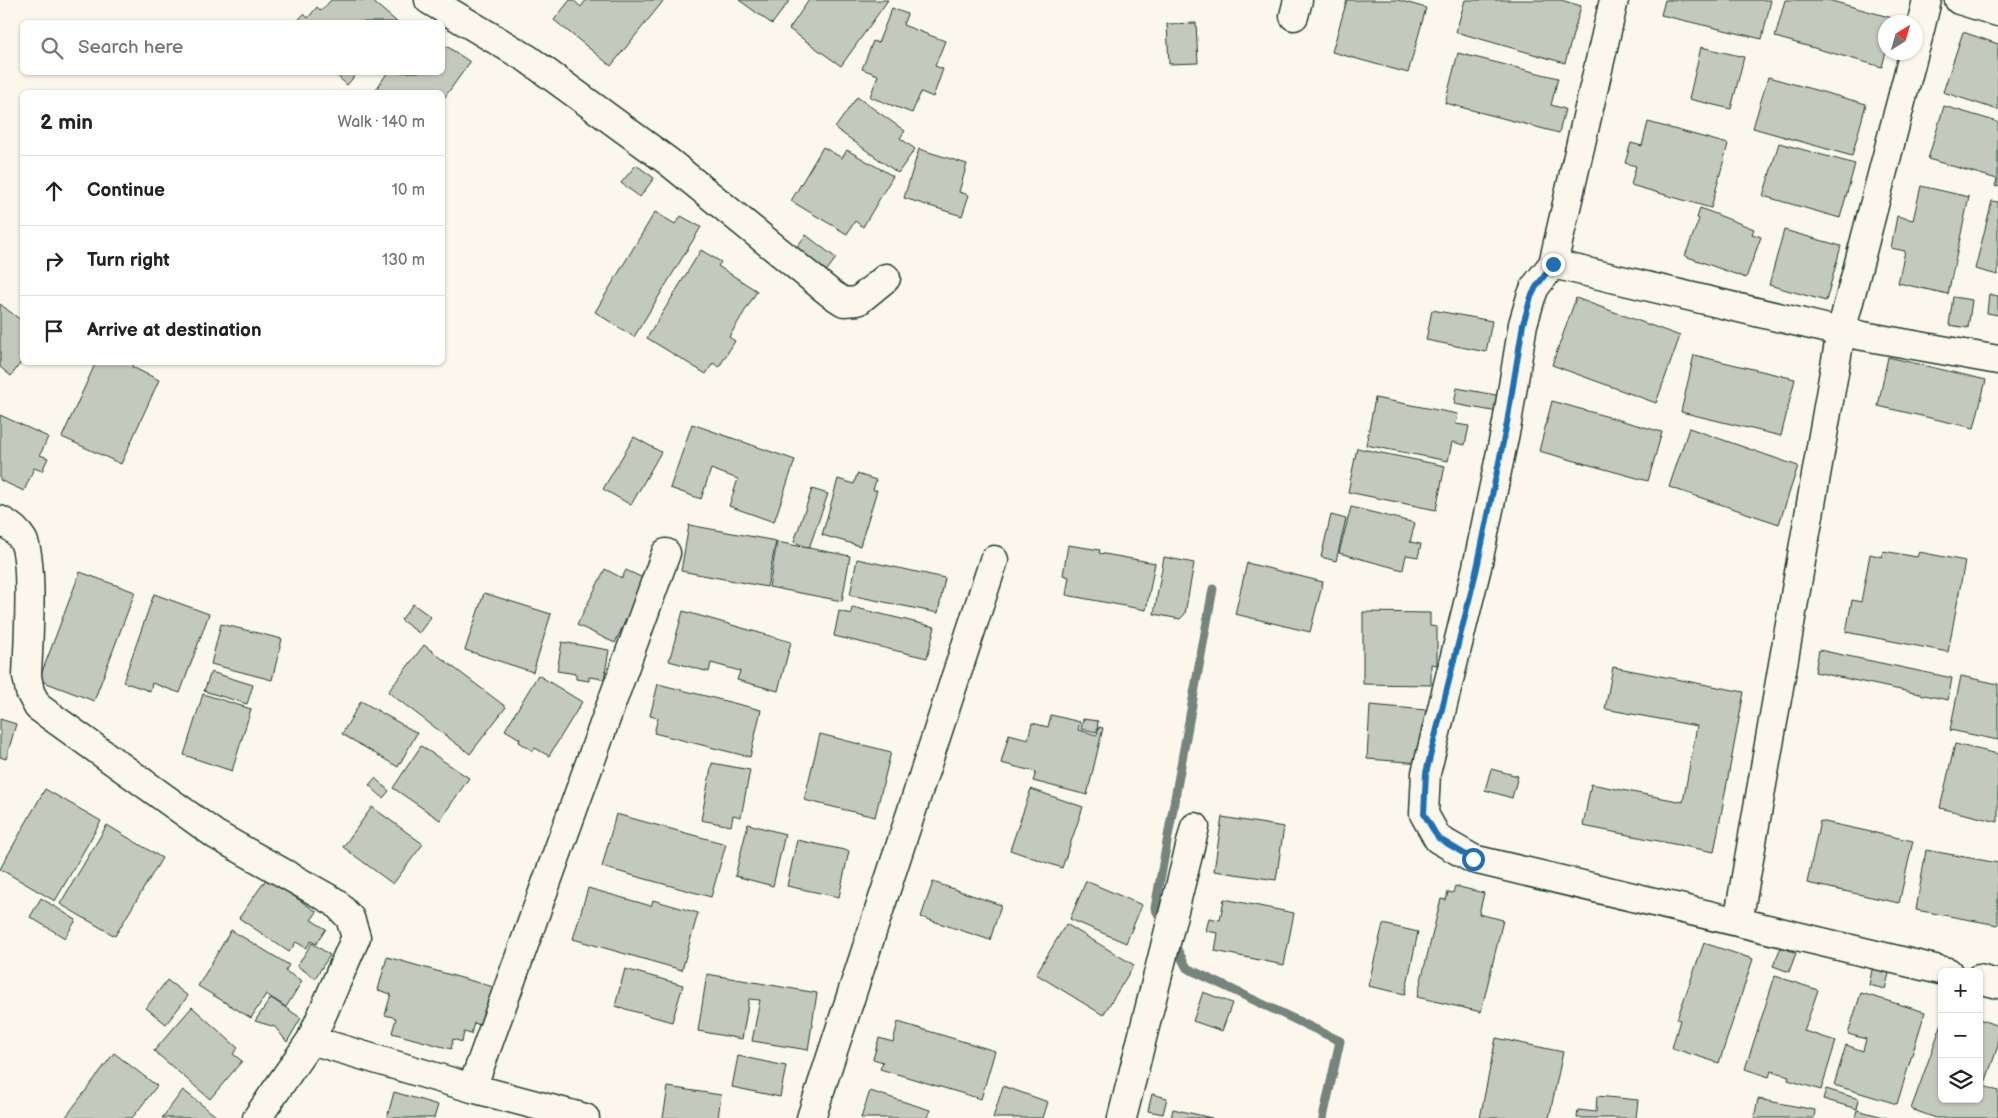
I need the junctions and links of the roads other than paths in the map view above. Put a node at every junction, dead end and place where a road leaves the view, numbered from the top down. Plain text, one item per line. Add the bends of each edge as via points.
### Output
1 (429, 0) edge
2 (1614, 0) edge
3 (1928, 0) edge
4 (1959, 0) edge
5 (1998, 12) edge
6 (1923, 19) edge
7 (1912, 60) edge
8 (1553, 264) junction
9 (886, 278) dead end
10 (1841, 332) junction
11 (1998, 360) edge
12 (0, 520) edge
13 (666, 553) dead end
14 (994, 560) dead end
15 (1195, 827) dead end
16 (1738, 922) junction
17 (1938, 970) edge
18 (1983, 980) edge
19 (1998, 984) edge
20 (311, 1040) junction
21 (472, 1088) junction
22 (257, 1118) edge
23 (585, 1118) edge
24 (811, 1118) edge
25 (1122, 1118) edge

1 - 9 street via 528,59 669,162 844,302 858,301
2 - 8 street
3 - 6 street
4 - 5 street
7 - 10 street
8 - 10 street
8 - 16 street via 1533,292 1523,324 1507,423 1477,568 1426,773 1424,814 1438,838 1473,859
10 - 11 street
10 - 16 street
12 - 20 street via 12,527 24,541 29,564 27,676 30,692 38,707 216,835 335,902 350,918 356,937
13 - 21 street
14 - 24 street
15 - 25 street
16 - 17 street
18 - 19 street
20 - 21 street
20 - 22 street
21 - 23 street

